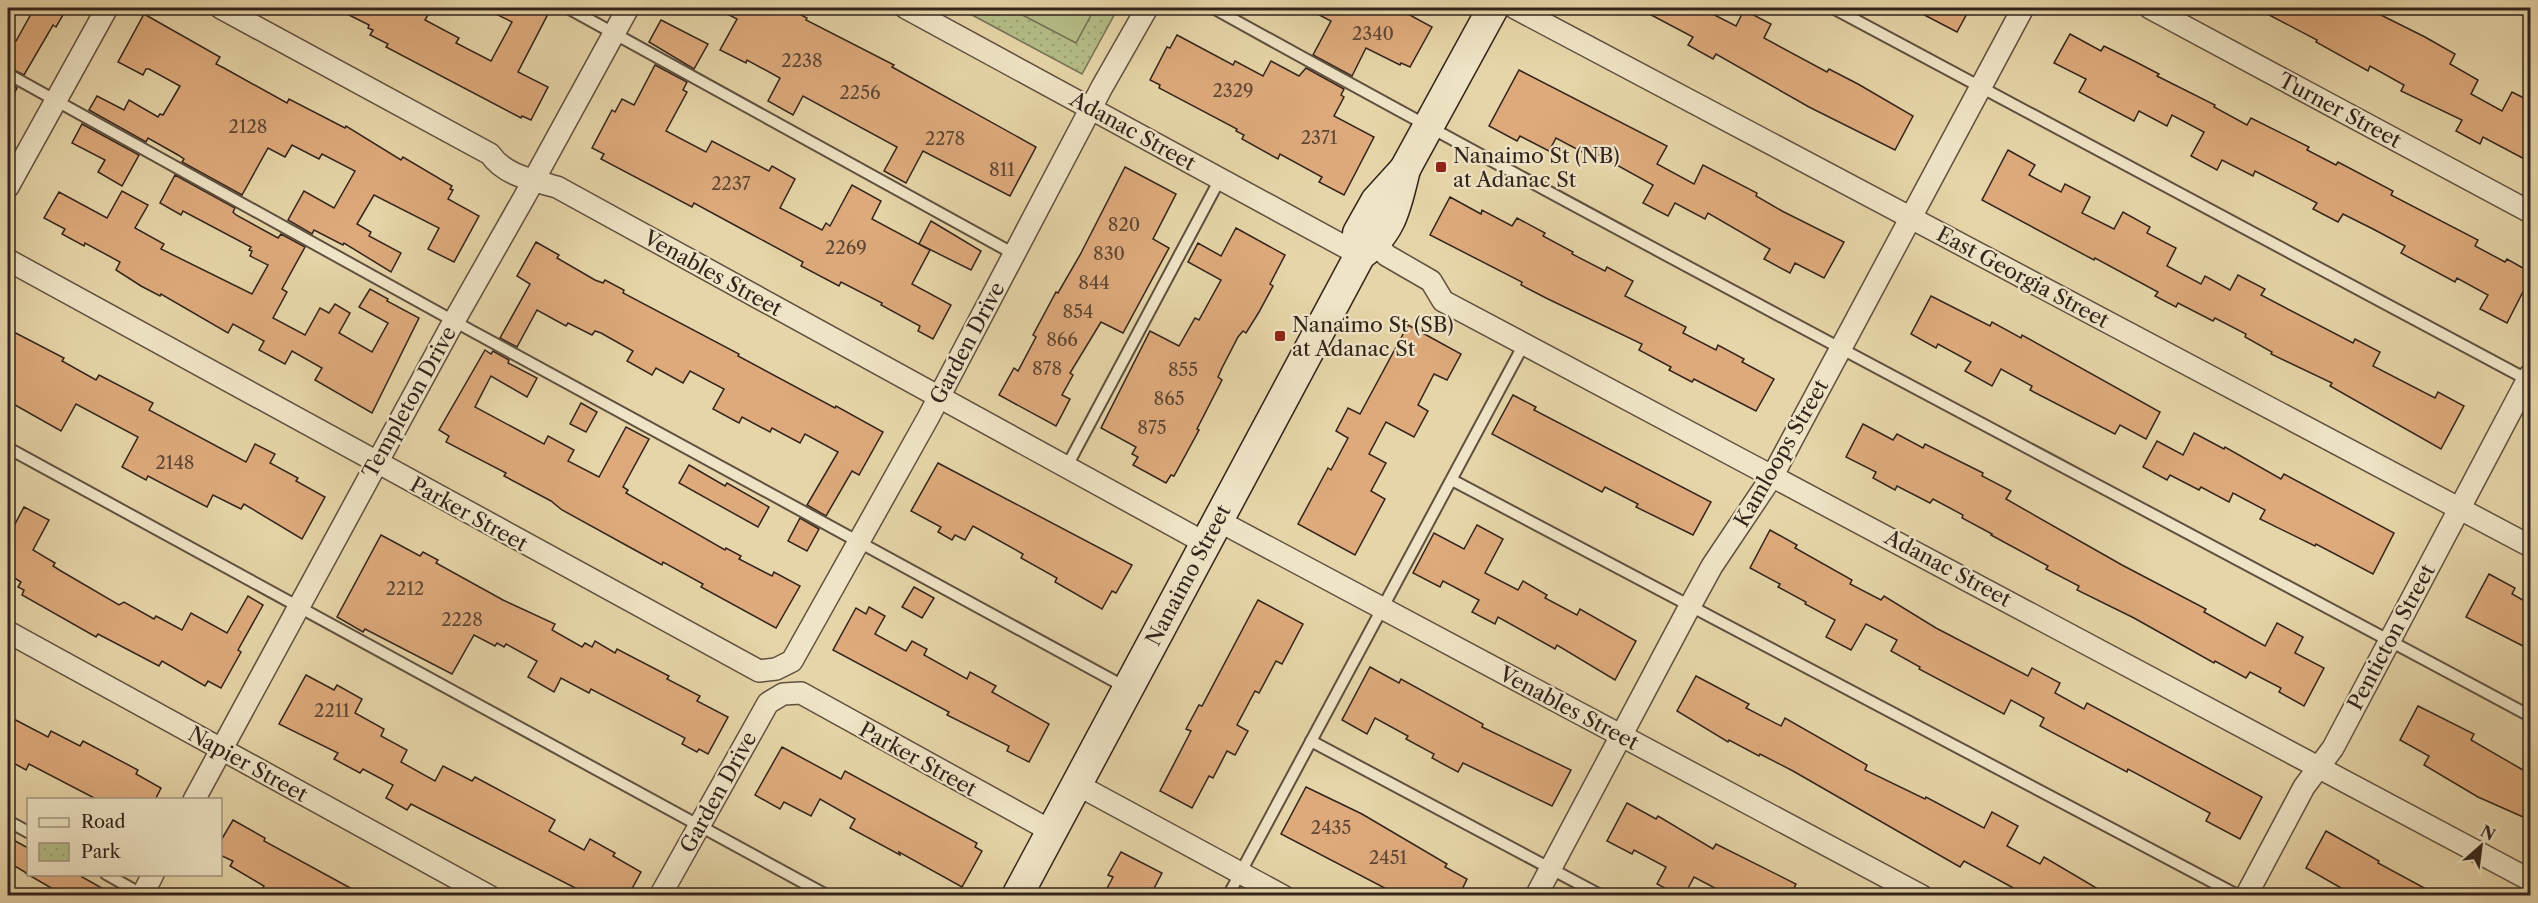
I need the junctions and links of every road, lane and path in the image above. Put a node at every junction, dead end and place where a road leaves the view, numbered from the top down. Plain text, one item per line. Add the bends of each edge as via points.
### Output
1 (107, 8) edge
2 (221, 8) edge
3 (568, 8) edge
4 (628, 8) edge
5 (906, 8) edge
6 (1147, 8) edge
7 (1213, 8) edge
8 (1493, 8) edge
9 (1515, 8) edge
10 (1833, 8) edge
11 (2023, 8) edge
12 (2150, 8) edge
13 (614, 33) junction
14 (8, 74) edge
15 (1980, 88) junction
16 (56, 101) junction
17 (1091, 109) junction
18 (1428, 126) junction
19 (1220, 179) junction
20 (534, 180) junction
21 (8, 187) edge
22 (2530, 212) edge
23 (1911, 217) junction
24 (1368, 249) junction
25 (1014, 254) junction
26 (8, 260) edge
27 (454, 321) junction
28 (1524, 344) junction
29 (1842, 347) junction
30 (2529, 378) edge
31 (939, 398) junction
32 (8, 448) edge
33 (376, 463) junction
34 (1066, 468) junction
35 (1773, 475) junction
36 (1452, 480) junction
37 (2460, 508) junction
38 (1211, 531) junction
39 (860, 542) junction
40 (2530, 546) edge
41 (1690, 606) junction
42 (297, 608) junction
43 (1382, 609) junction
44 (8, 632) edge
45 (2390, 640) junction
46 (776, 669) joint
47 (1128, 688) junction
48 (783, 694) joint
49 (2530, 716) edge
50 (1620, 735) junction
51 (1311, 741) junction
52 (222, 749) junction
53 (2319, 766) junction
54 (1076, 784) junction
55 (195, 798) edge
56 (8, 821) edge
57 (699, 825) junction
58 (27, 831) edge
59 (1051, 831) junction
60 (1550, 868) junction
61 (1241, 873) junction
62 (110, 876) edge
63 (152, 876) edge
64 (2530, 880) edge
65 (143, 895) edge
66 (489, 896) edge
67 (660, 896) edge
68 (828, 896) edge
69 (1017, 896) edge
70 (1228, 896) edge
71 (1283, 896) edge
72 (1536, 896) edge
73 (1602, 896) edge
74 (1922, 896) edge
75 (2239, 896) edge
76 (2246, 896) edge

1 - 16 street
2 - 20 street, Venables Street via 490,154 498,165
3 - 13 lane
4 - 13 street, Templeton Drive
5 - 17 street, Adanac Street
6 - 17 street, Garden Drive
7 - 18 lane
8 - 18 main road, Nanaimo Street
9 - 23 street, East Georgia Street
10 - 15 lane
11 - 15 street, Kamloops Street
12 - 22 street, Turner Street
13 - 20 street, Templeton Drive
13 - 25 lane
14 - 16 lane
15 - 23 street, Kamloops Street
15 - 30 lane
16 - 21 street
16 - 27 lane
17 - 19 street, Adanac Street
17 - 25 street, Garden Drive
18 - 24 main road, Nanaimo Street via 1405,169 1376,201 1358,232
18 - 29 lane
19 - 24 street, Adanac Street
19 - 34 lane
20 - 27 street, Templeton Drive
20 - 31 street, Venables Street via 557,187
23 - 29 street, Kamloops Street
23 - 37 street, East Georgia Street
24 - 28 street, Adanac Street via 1431,281 1443,301
24 - 38 main road, Nanaimo Street
25 - 31 street, Garden Drive
26 - 33 street, Parker Street
27 - 33 street, Templeton Drive
27 - 39 lane
28 - 35 street, Adanac Street
28 - 36 lane
29 - 35 street, Kamloops Street
29 - 45 lane
30 - 37 street, Penticton Street
31 - 34 street, Venables Street
31 - 39 street, Garden Drive
32 - 42 lane
33 - 42 street, Templeton Drive
33 - 46 street, Parker Street via 759,671
34 - 38 street, Venables Street
35 - 41 street, Kamloops Street
35 - 53 street, Adanac Street
36 - 41 lane
36 - 43 lane
37 - 40 street, East Georgia Street
37 - 45 street, Penticton Street
38 - 43 street, Venables Street
38 - 47 main road, Nanaimo Street
39 - 46 street, Garden Drive via 792,662
39 - 47 lane
41 - 50 street, Kamloops Street
41 - 75 lane
42 - 52 street, Templeton Drive
42 - 57 lane
43 - 50 street, Venables Street
43 - 51 lane
44 - 52 street, Napier Street
45 - 49 lane
45 - 53 street, Penticton Street via 2333,748
47 - 54 main road, Nanaimo Street
48 - 57 street, Garden Drive via 768,703
48 - 59 street, Parker Street via 801,693
50 - 60 street, Kamloops Street
50 - 74 street, Venables Street
51 - 60 lane
51 - 61 lane
52 - 55 street, Templeton Drive
52 - 66 street, Napier Street
53 - 64 street, Adanac Street
53 - 76 street, Penticton Street
54 - 59 main road, Nanaimo Street
54 - 61 street
56 - 58 lane
57 - 67 street, Garden Drive
57 - 68 lane
59 - 69 main road, Nanaimo Street
60 - 72 street, Kamloops Street
60 - 73 lane
61 - 70 lane
61 - 71 street
62 - 65 lane
63 - 65 street

